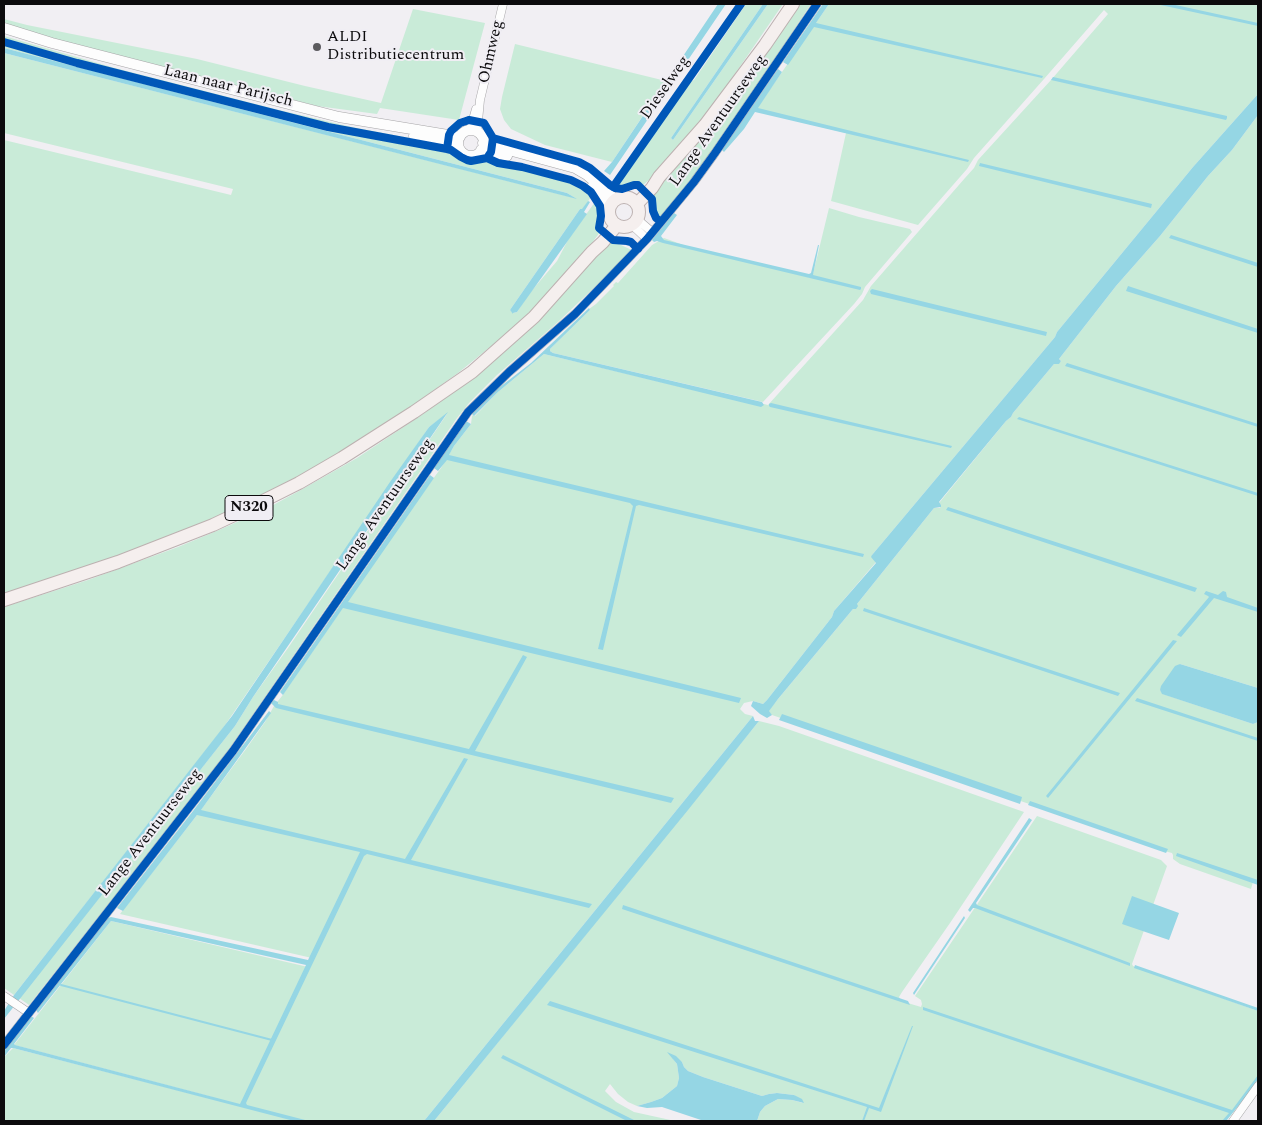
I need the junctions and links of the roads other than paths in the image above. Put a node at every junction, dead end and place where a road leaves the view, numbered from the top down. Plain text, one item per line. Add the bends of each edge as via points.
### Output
1 (503, 4) edge
2 (792, 4) edge
3 (817, 4) edge
4 (4, 28) edge
5 (4, 34) edge
6 (473, 131) junction
7 (459, 141) junction
8 (482, 147) junction
9 (634, 202) junction
10 (613, 203) junction
11 (635, 222) junction
12 (615, 223) junction
13 (649, 236) junction
14 (4, 600) edge
15 (7, 998) edge
16 (29, 1013) junction
17 (4, 1045) edge
18 (1258, 1086) edge
19 (1233, 1121) edge

1 - 6 street, Ohmweg
2 - 9 main road via 705,125 659,177 647,184
3 - 13 street, Lange Aventuurseweg via 694,182
4 - 7 street, Laan naar Parijsch via 339,117
5 - 7 street, Laan naar Parijsch via 335,121
6 - 7 street via 464,132
6 - 8 street via 482,136
7 - 8 street via 461,151 468,155 475,155
8 - 10 street via 575,168 587,175
9 - 10 main road via 624,197
9 - 11 main road via 639,212
10 - 12 main road via 609,213
11 - 12 main road via 625,227
11 - 13 street
12 - 14 main road, N320 via 603,242 534,317 472,372 342,458 213,525 118,562
13 - 16 street, Lange Aventuurseweg via 575,314 468,412 233,751
15 - 16 street
16 - 17 street, Lange Aventuurseweg
18 - 19 street

